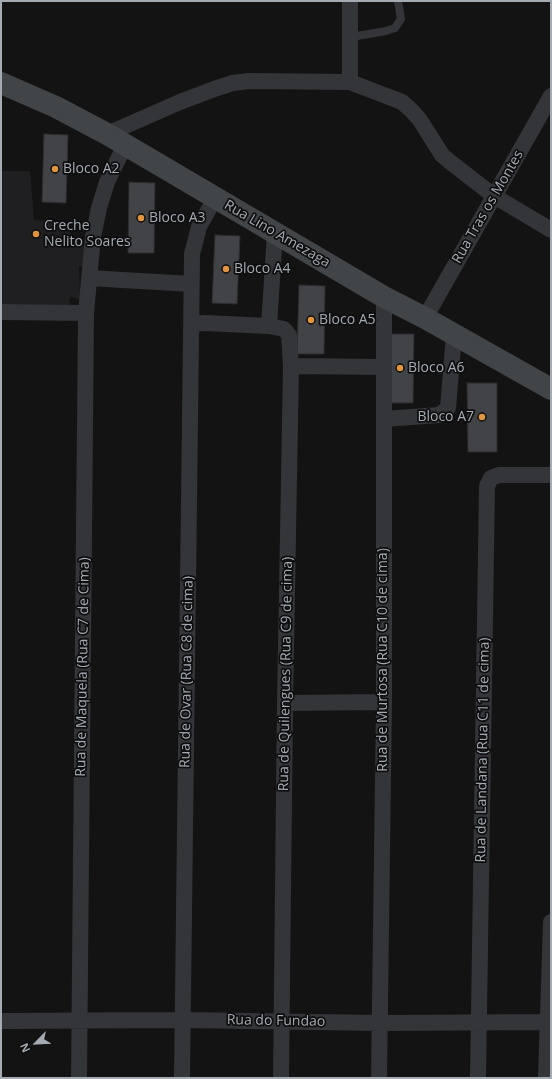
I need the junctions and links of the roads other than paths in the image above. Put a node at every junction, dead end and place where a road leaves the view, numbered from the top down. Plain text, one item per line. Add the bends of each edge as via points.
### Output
1 (350, 1) edge
2 (398, 1) edge
3 (351, 37) junction
4 (350, 82) junction
5 (1, 83) edge
6 (551, 96) edge
7 (107, 134) junction
8 (125, 145) junction
9 (494, 196) junction
10 (215, 198) junction
11 (551, 230) edge
12 (275, 233) junction
13 (89, 278) junction
14 (191, 284) junction
15 (384, 297) junction
16 (1, 312) edge
17 (86, 313) junction
18 (425, 318) junction
19 (192, 324) junction
20 (277, 327) junction
21 (454, 335) junction
22 (291, 366) junction
23 (384, 367) junction
24 (551, 389) edge
25 (384, 420) junction
26 (551, 474) edge
27 (384, 702) junction
28 (285, 703) junction
29 (551, 922) edge
30 (183, 1020) junction
31 (1, 1021) edge
32 (80, 1021) junction
33 (282, 1021) junction
34 (479, 1022) junction
35 (550, 1022) edge
36 (379, 1023) junction
37 (79, 1078) edge
38 (182, 1078) edge
39 (281, 1078) edge
40 (379, 1078) edge
41 (478, 1078) edge
42 (546, 1078) edge

1 - 3 street
2 - 3 lane via 401,19 395,28
3 - 4 street
4 - 7 street via 233,83 180,102
4 - 9 street via 407,106 420,120 442,155
5 - 7 street, Rua Lino Amezaga
6 - 9 street, Rua Tras os Montes
7 - 8 street, Rua Lino Amezaga
8 - 10 street, Rua Lino Amezaga
8 - 13 street, Rua de Maquela (Rua C7 de Cima) via 107,182 99,208
9 - 11 street
9 - 18 street, Rua Tras os Montes
10 - 12 street, Rua Lino Amezaga
10 - 14 street, Rua de Ovar (Rua C8 de cima) via 200,228 192,254
12 - 15 street, Rua Lino Amezaga
12 - 20 street
13 - 14 street
13 - 17 street, Rua de Maquela (Rua C7 de Cima)
14 - 19 street, Rua de Ovar (Rua C8 de cima)
15 - 18 street, Rua Lino Amezaga
15 - 23 street, Rua de Murtosa (Rua C10 de cima)
16 - 17 street
17 - 32 street, Rua de Maquela (Rua C7 de Cima)
18 - 21 street, Rua Lino Amezaga
19 - 20 street
19 - 30 street, Rua de Ovar (Rua C8 de cima)
20 - 22 street, Rua de Quilengues (Rua C9 de cima) via 289,335
21 - 24 street, Rua Lino Amezaga
21 - 25 street via 448,408 439,415
22 - 23 street
22 - 28 street, Rua de Quilengues (Rua C9 de cima)
23 - 25 street, Rua de Murtosa (Rua C10 de cima)
25 - 27 street, Rua de Murtosa (Rua C10 de cima)
26 - 34 street, Rua de Landana (Rua C11 de cima) via 499,475 490,478 487,486
27 - 28 street
27 - 36 street, Rua de Murtosa (Rua C10 de cima)
28 - 33 street, Rua de Quilengues (Rua C9 de cima)
29 - 35 street
30 - 32 street, Rua do Fundao
30 - 33 street, Rua do Fundao
30 - 38 street, Rua de Ovar (Rua C8 de cima)
31 - 32 street, Rua do Fundao
32 - 37 street, Rua de Maquela (Rua C7 de Cima)
33 - 36 street, Rua do Fundao
33 - 39 street, Rua de Quilengues (Rua C9 de cima)
34 - 35 street, Rua do Fundao
34 - 36 street, Rua do Fundao
34 - 41 street, Rua de Landana (Rua C11 de cima)
35 - 42 street
36 - 40 street, Rua de Murtosa (Rua C10 de cima)

